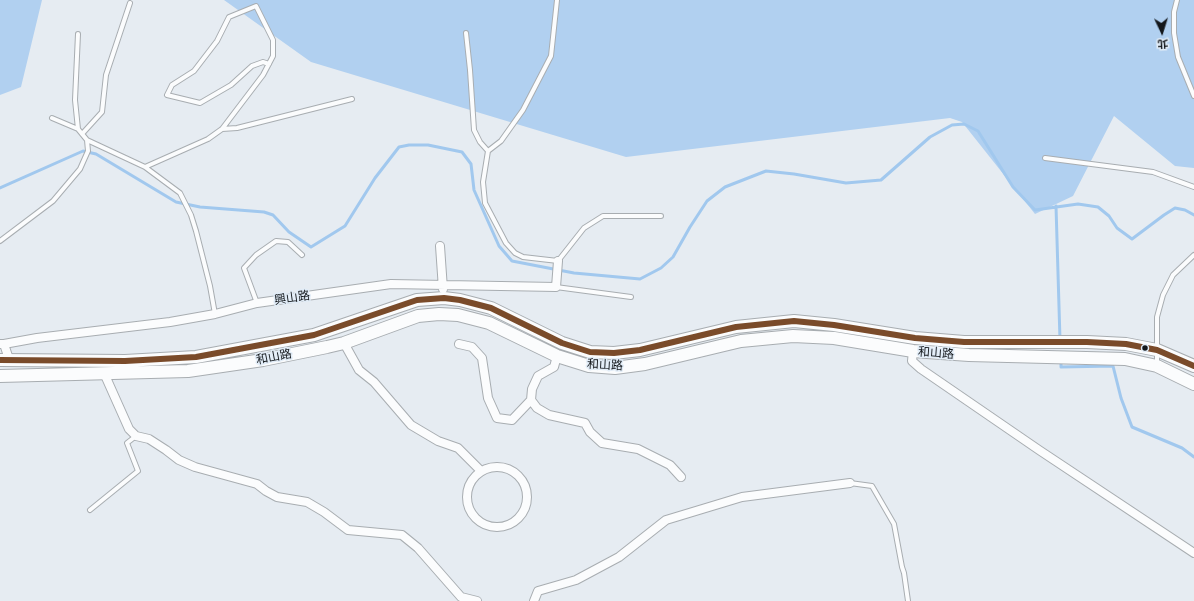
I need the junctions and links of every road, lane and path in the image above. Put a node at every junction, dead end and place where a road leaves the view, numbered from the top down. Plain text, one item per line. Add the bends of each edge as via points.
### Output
1 (557, 0) edge
2 (1177, 0) edge
3 (130, 3) dead end
4 (466, 33) dead end
5 (78, 34) dead end
6 (269, 64) junction
7 (1194, 96) edge
8 (352, 99) dead end
9 (52, 118) dead end
10 (78, 129) junction
11 (222, 129) junction
12 (82, 134) junction
13 (88, 140) junction
14 (488, 151) junction
15 (1045, 158) dead end
16 (145, 167) junction
17 (1194, 188) edge
18 (661, 216) dead end
19 (0, 241) edge
20 (440, 246) dead end
21 (302, 255) dead end
22 (1194, 255) edge
23 (558, 261) junction
24 (443, 285) junction
25 (556, 287) junction
26 (631, 296) dead end
27 (444, 298) junction
28 (257, 303) junction
29 (216, 314) junction
30 (344, 343) junction
31 (2, 344) edge
32 (459, 344) dead end
33 (1157, 350) junction
34 (913, 351) junction
35 (557, 356) junction
36 (5, 359) edge
37 (1157, 366) junction
38 (1194, 366) edge
39 (104, 373) junction
40 (0, 376) edge
41 (1194, 384) edge
42 (531, 400) junction
43 (136, 436) junction
44 (481, 471) junction
45 (681, 477) dead end
46 (850, 483) joint
47 (90, 510) dead end
48 (1194, 553) edge
49 (477, 601) edge
50 (534, 601) edge
51 (908, 601) edge

1 - 14 lane via 551,56 523,110 501,141
2 - 7 lane via 1174,33 1178,57
3 - 12 lane via 106,75 102,112
4 - 14 lane via 474,130
5 - 10 lane via 75,100
6 - 6 lane via 273,56 273,40 256,6 229,17 217,41 194,72 172,85 167,95 200,103 231,85 252,66 263,62
6 - 11 lane
8 - 11 lane via 237,128
9 - 10 lane
10 - 12 lane
11 - 16 lane via 208,139
12 - 13 lane
13 - 16 lane
13 - 19 lane via 88,151 80,169 53,201
14 - 23 lane via 483,182 485,202 506,243 522,257
15 - 17 lane via 1153,172
16 - 29 lane via 183,198 196,231
18 - 23 lane via 603,216 584,228
20 - 24 street
21 - 28 lane via 288,242 276,241 256,255 244,268
22 - 33 lane via 1173,274 1163,295 1157,317
23 - 25 street
24 - 25 street, 興山路
24 - 27 street
24 - 28 street, 興山路 via 391,284
25 - 26 lane
27 - 33 main road, 和山路 via 491,308 562,343 590,352 640,350 736,327 794,321 915,338 964,342 1087,342 1126,344
27 - 36 main road, 和山路 via 417,300 314,335 196,358 125,361
28 - 29 street, 興山路
29 - 31 street, 興山路
30 - 35 main road, 和山路 via 418,316 458,315 490,323
30 - 39 main road, 和山路 via 263,360 188,371
30 - 44 street via 359,370 374,382 411,425 438,441 458,448
31 - 36 street, 興山路
32 - 42 street via 472,347 482,358 488,398 497,418 512,420
33 - 37 lane
33 - 38 main road, 和山路
34 - 35 main road, 和山路 via 834,338 793,336 741,341 645,364 616,368 589,366
34 - 37 main road, 和山路 via 1125,359
34 - 48 street via 912,361 920,369
35 - 42 street via 554,367 538,376 532,389
37 - 41 main road, 和山路
39 - 40 main road, 和山路
39 - 43 street via 129,429
42 - 45 street via 537,408 549,415 585,423 590,432 602,443 638,449 670,465
43 - 47 lane via 127,443 138,471
43 - 49 street via 149,439 179,460 195,467 257,484 277,497 307,502 348,530 402,535 418,548 461,597
44 - 44 street via 472,479 468,490 467,502 471,513 480,522 491,527 503,527 514,523 522,515 527,504 528,492 524,481 515,472 504,467 492,467
46 - 50 street via 742,497 666,520 619,557 576,580 538,591
46 - 51 lane via 872,486 894,524

